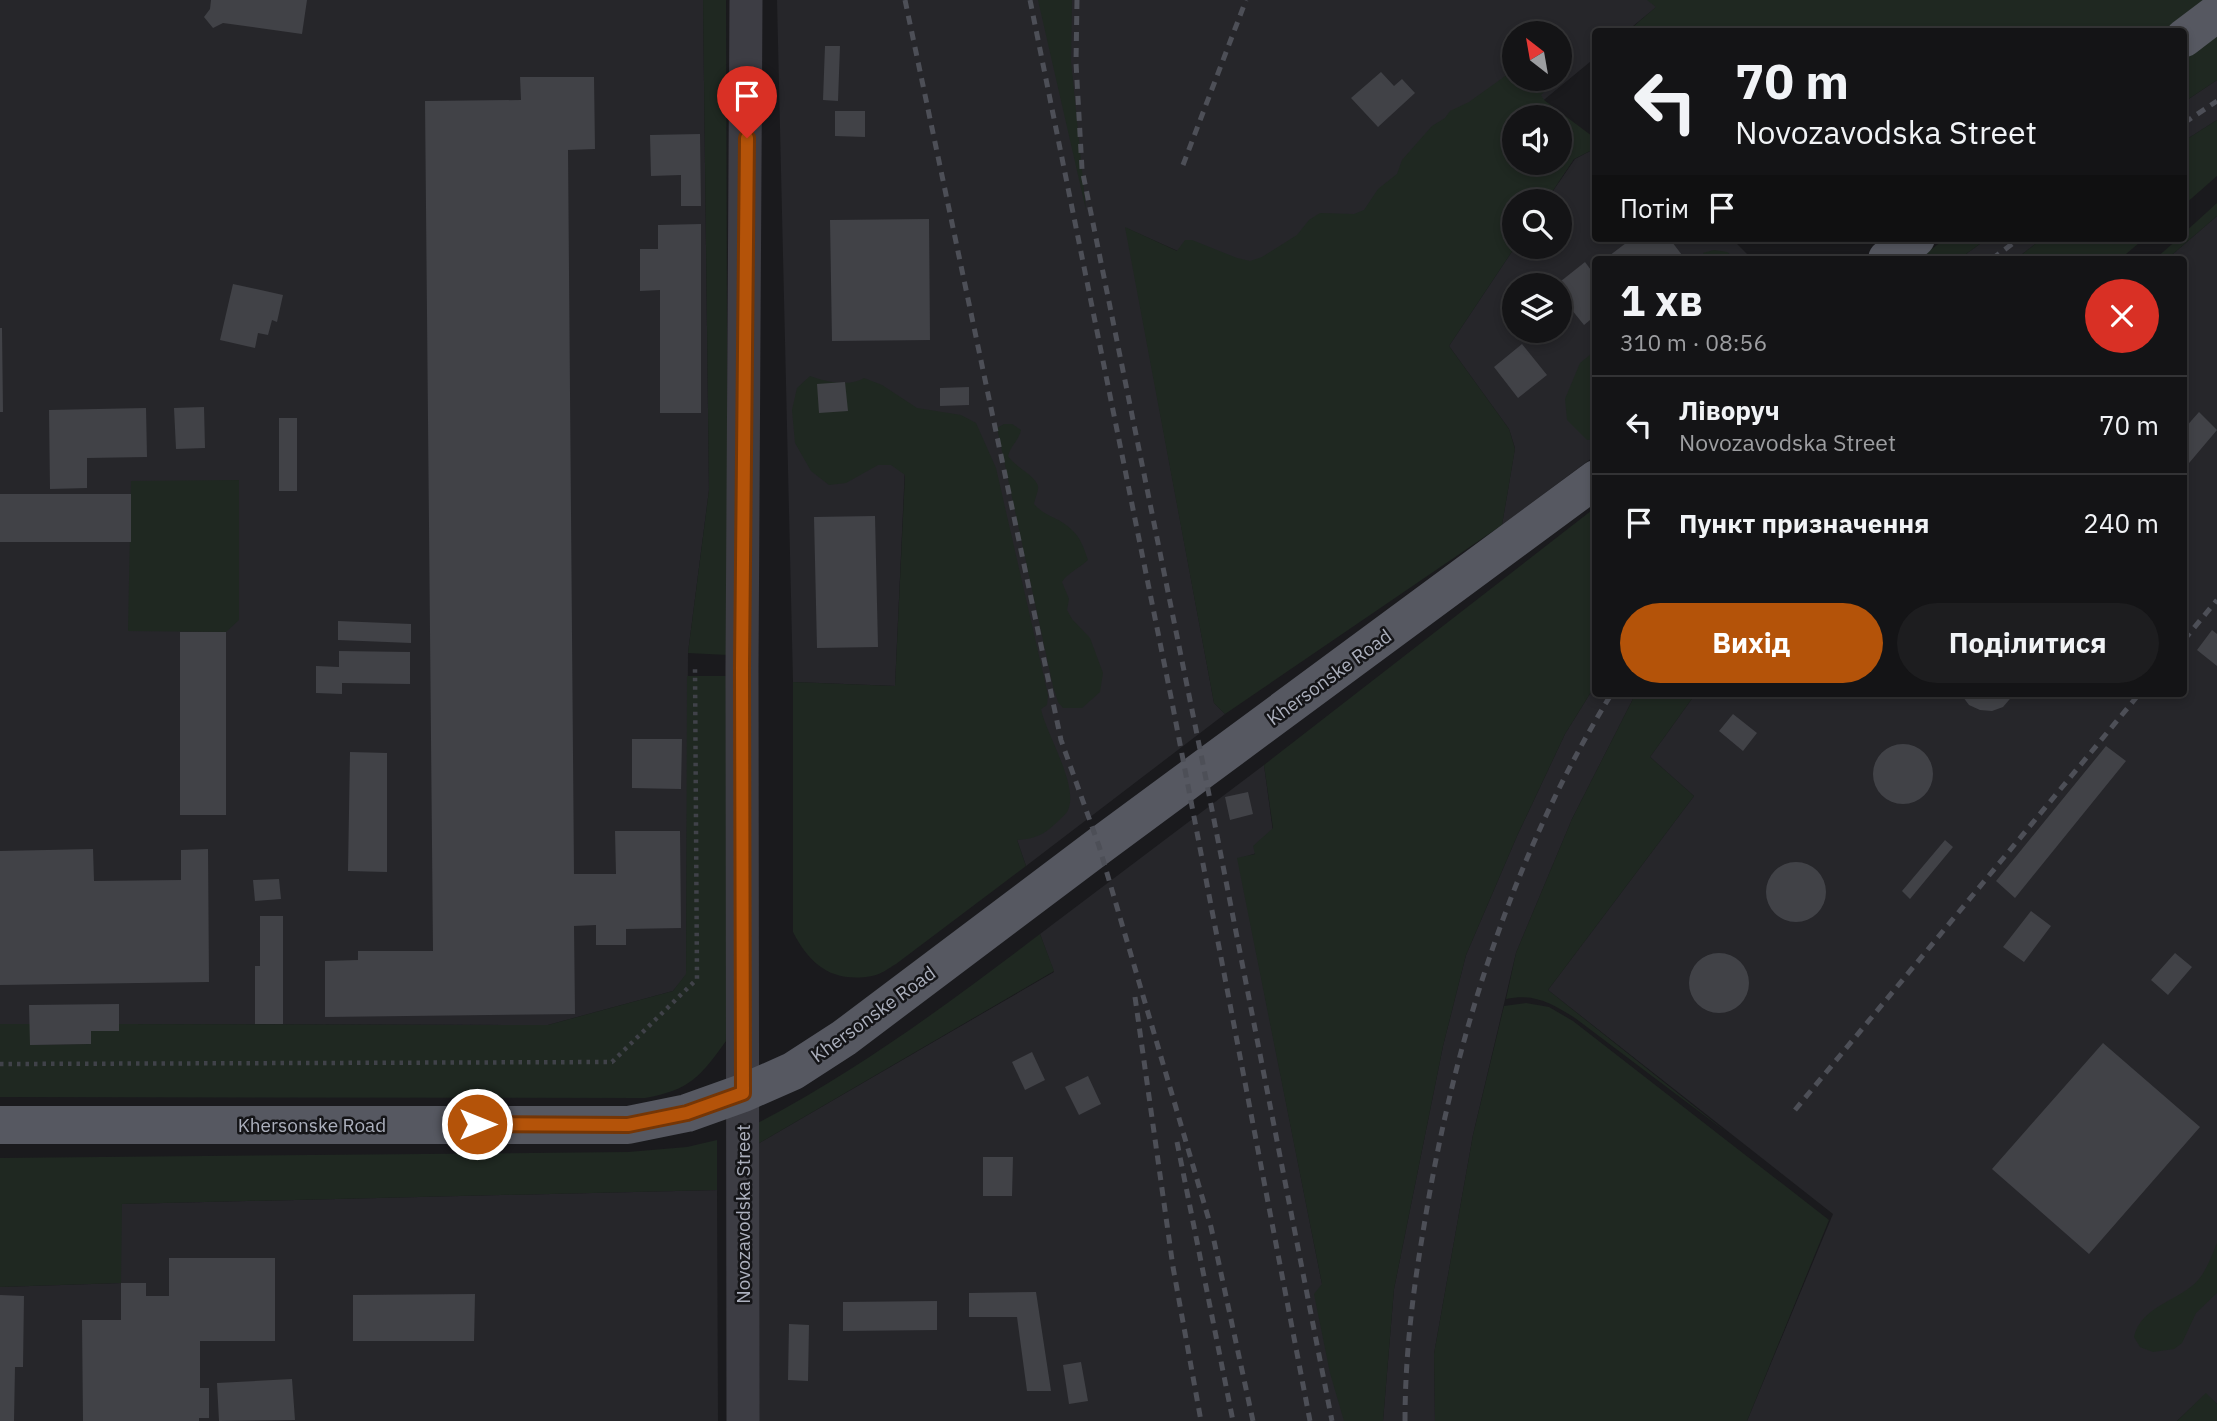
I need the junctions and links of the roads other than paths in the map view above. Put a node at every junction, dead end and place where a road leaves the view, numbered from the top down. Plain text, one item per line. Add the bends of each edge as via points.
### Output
1 (746, 0) edge
2 (2217, 13) edge
3 (2187, 36) edge
4 (1910, 242) edge
5 (1891, 256) edge
6 (1592, 482) edge
7 (743, 1093) junction
8 (0, 1125) edge
9 (743, 1421) edge

1 - 7 street, Novozavodska Street
2 - 3 main road
4 - 5 main road
6 - 7 main road, Khersonske Road via 844,1038 793,1070
7 - 8 main road, Khersonske Road via 687,1113 628,1125
7 - 9 street, Novozavodska Street

